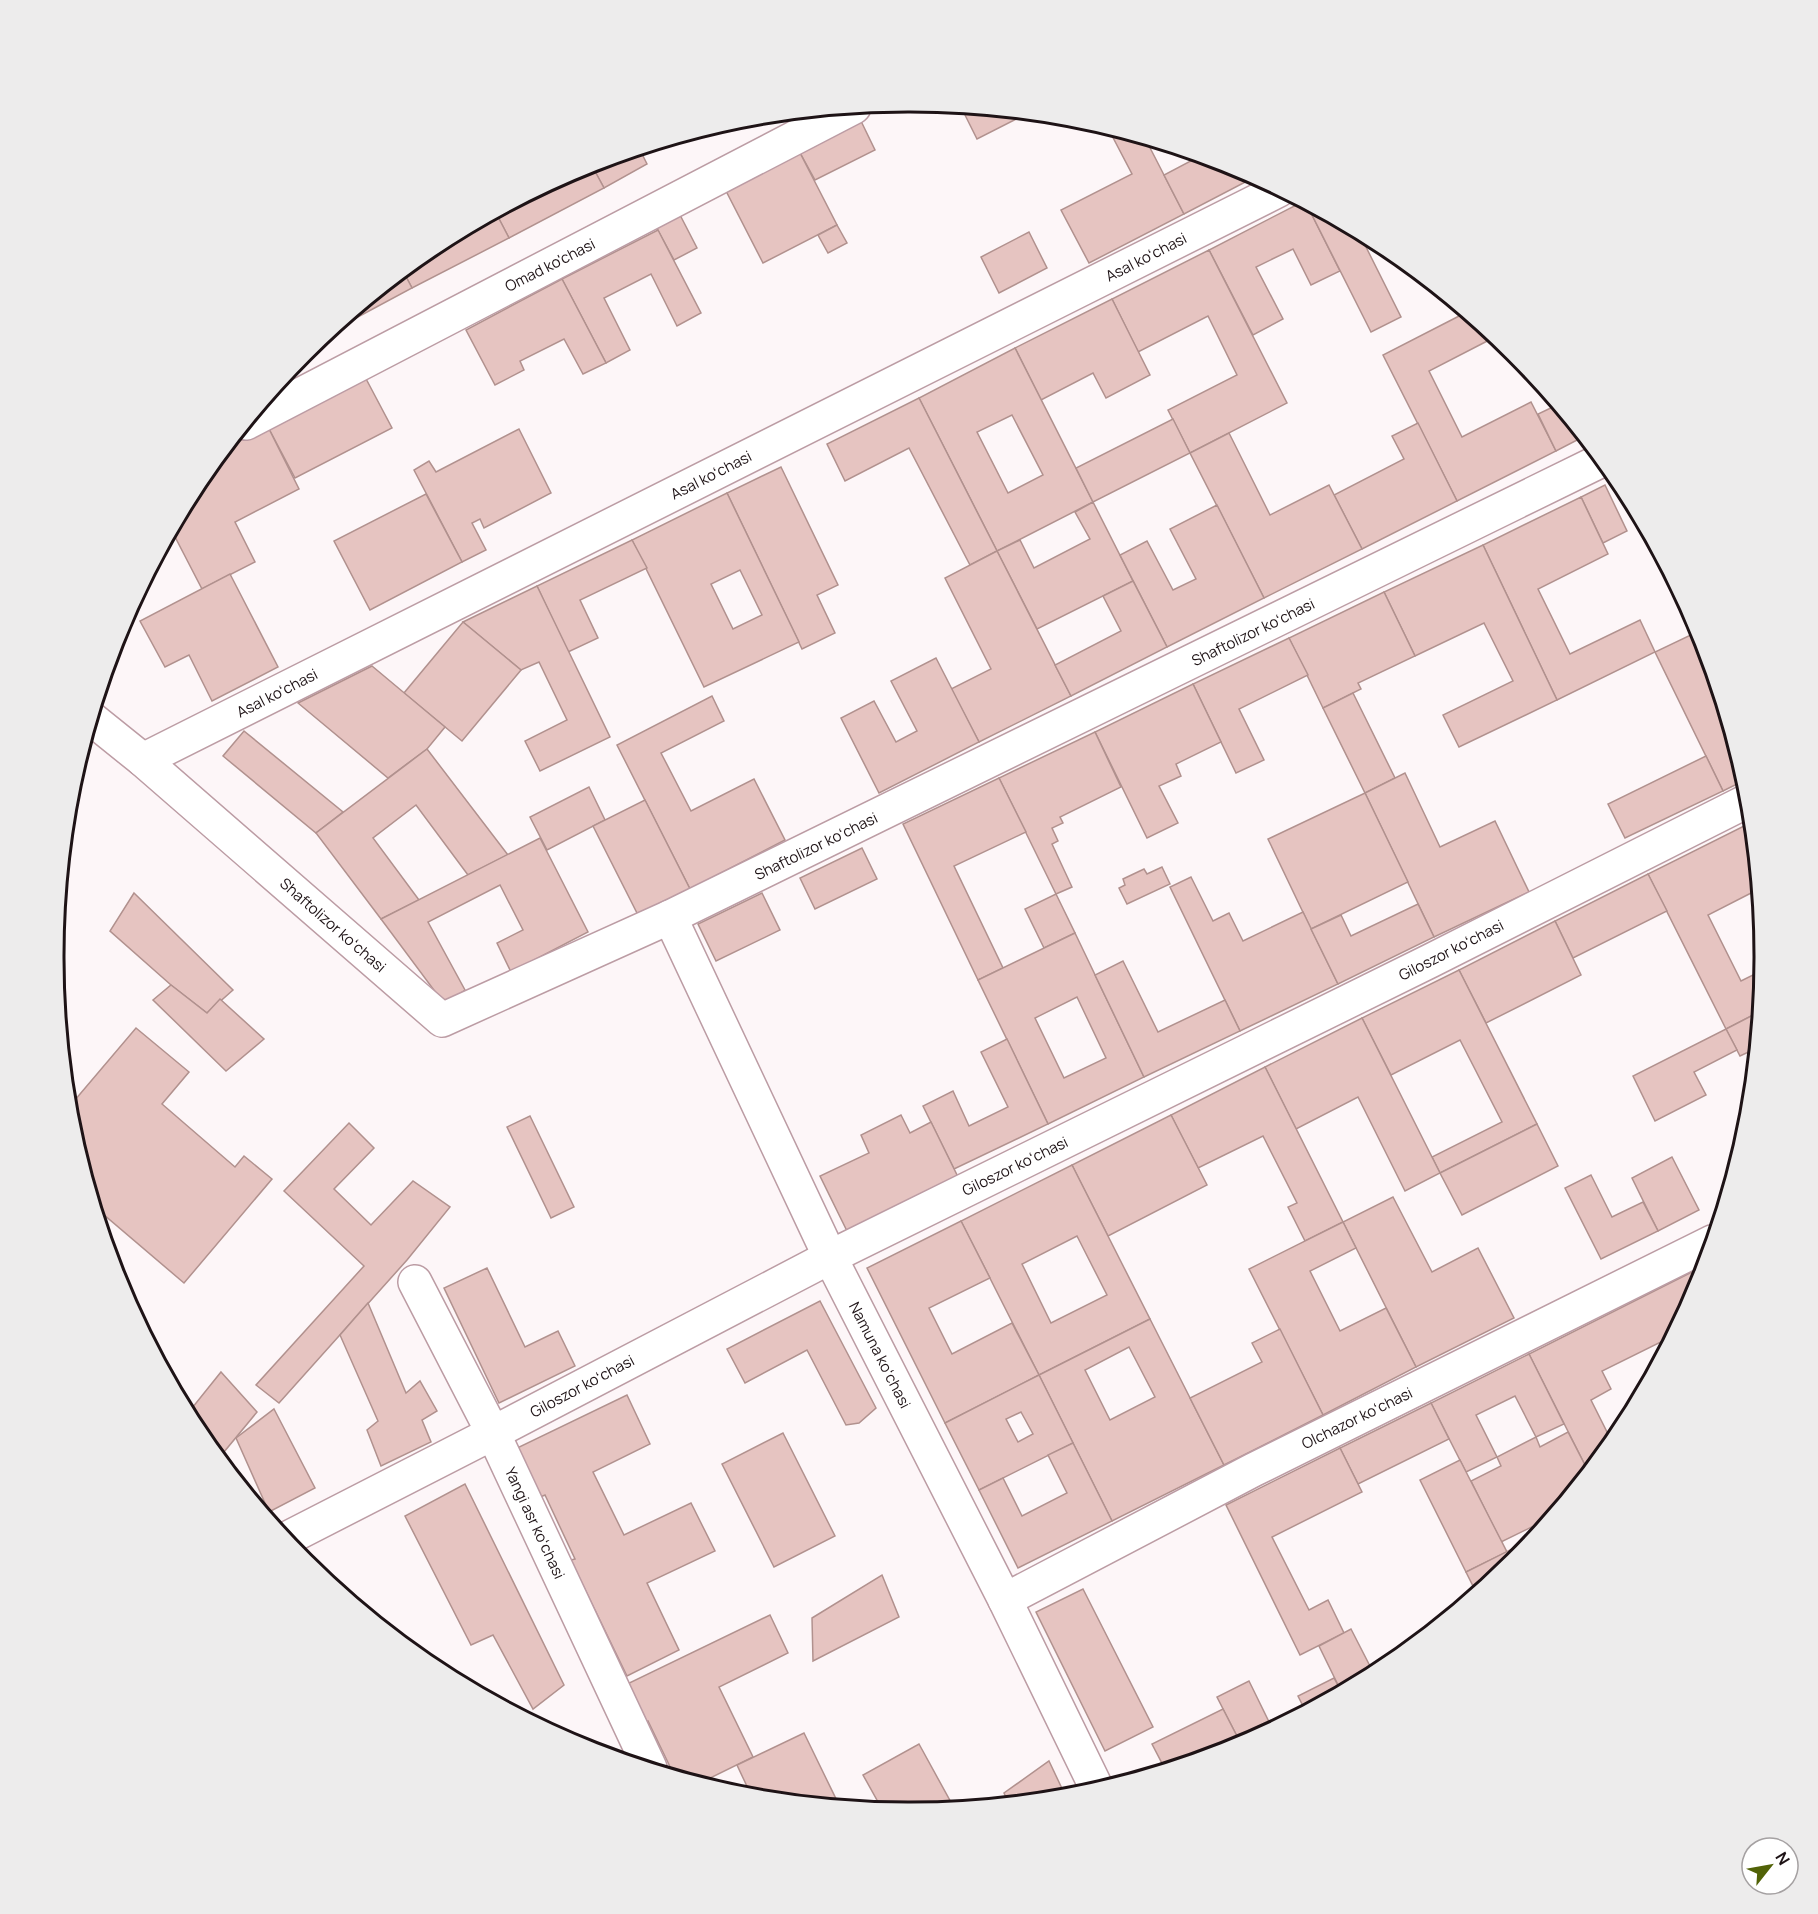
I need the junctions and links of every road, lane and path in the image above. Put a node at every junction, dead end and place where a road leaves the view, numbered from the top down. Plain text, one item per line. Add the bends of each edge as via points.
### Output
1 (837, 116) edge
2 (1270, 194) edge
3 (262, 415) edge
4 (1594, 464) edge
5 (98, 723) edge
6 (144, 760) junction
7 (1739, 805) edge
8 (670, 917) junction
9 (1702, 1247) edge
10 (830, 1257) junction
11 (415, 1282) dead end
12 (493, 1433) junction
13 (294, 1535) edge
14 (1005, 1600) junction
15 (646, 1759) edge
16 (1093, 1781) edge

1 - 3 street, Omad ko'chasi
2 - 6 street, Asal koʻchasi
4 - 8 street, Shaftolizor koʻchasi
5 - 6 street, Shaftolizor koʻchasi
6 - 8 street, Shaftolizor koʻchasi via 442,1020
7 - 10 street, Giloszor koʻchasi
8 - 10 street, Namuna koʻchasi
9 - 14 street, Olchazor koʻchasi via 1253,1470
10 - 12 street, Giloszor koʻchasi
10 - 14 street, Namuna koʻchasi
11 - 12 street, Yangi asr koʻchasi
12 - 13 street, Giloszor koʻchasi
12 - 15 street, Yangi asr koʻchasi
14 - 16 street, Namuna koʻchasi

